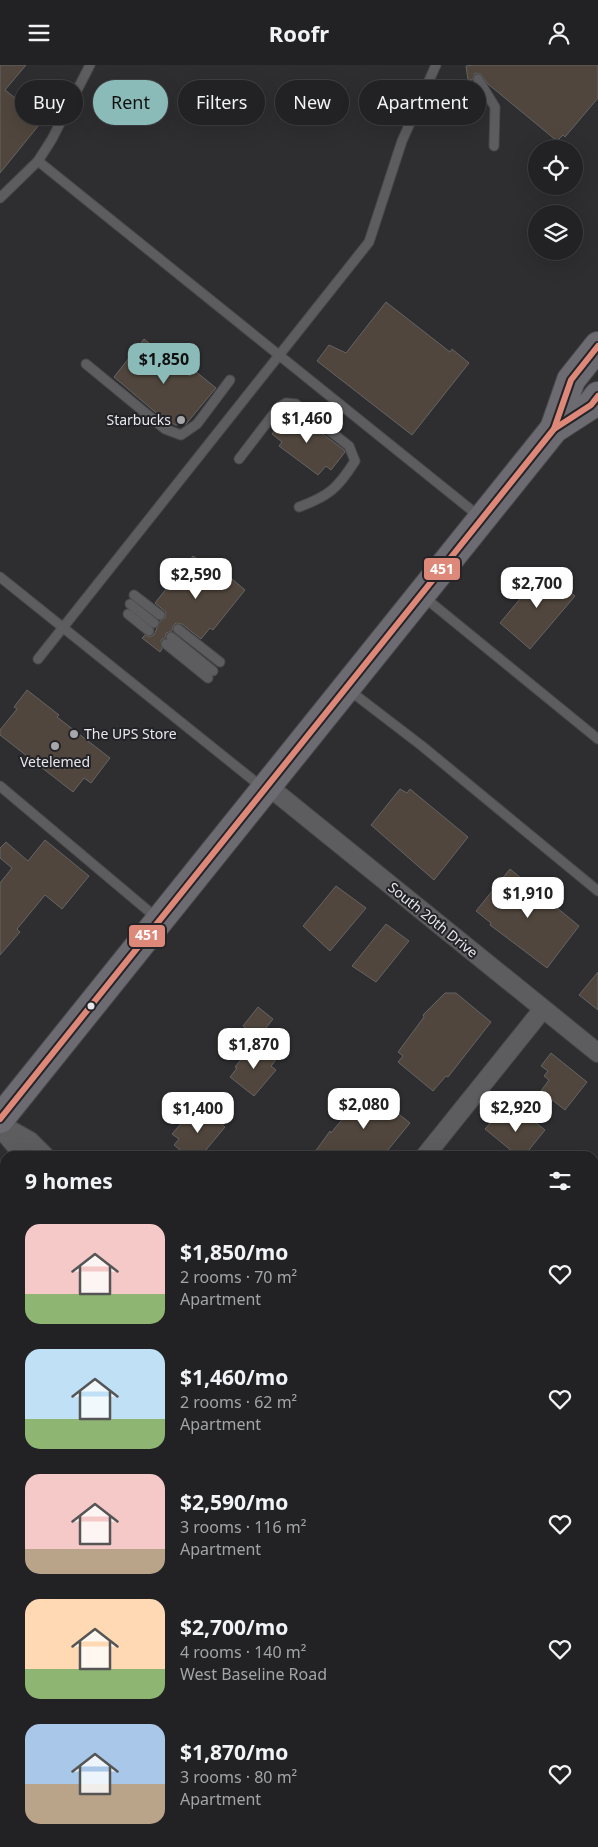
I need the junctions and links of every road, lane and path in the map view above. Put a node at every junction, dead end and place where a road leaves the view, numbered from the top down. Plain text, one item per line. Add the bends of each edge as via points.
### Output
1 (90, 65) edge
2 (436, 65) edge
3 (478, 79) dead end
4 (494, 146) dead end
5 (38, 161) junction
6 (0, 198) edge
7 (598, 346) edge
8 (280, 357) junction
9 (86, 364) dead end
10 (230, 380) dead end
11 (598, 396) edge
12 (554, 429) junction
13 (239, 459) dead end
14 (299, 507) dead end
15 (483, 519) junction
16 (0, 577) edge
17 (134, 595) dead end
18 (422, 595) junction
19 (130, 604) dead end
20 (128, 614) dead end
21 (160, 615) dead end
22 (63, 627) junction
23 (178, 629) dead end
24 (169, 641) dead end
25 (38, 659) dead end
26 (220, 662) dead end
27 (211, 674) dead end
28 (347, 688) junction
29 (598, 739) edge
30 (0, 786) edge
31 (267, 788) junction
32 (598, 891) edge
33 (160, 920) junction
34 (543, 1009) junction
35 (598, 1053) edge
36 (0, 1119) edge
37 (0, 1125) edge
38 (20, 1151) edge
39 (40, 1151) edge
40 (429, 1151) edge

1 - 5 lane
2 - 8 lane via 402,141 369,242
3 - 4 lane via 495,107
5 - 6 lane
5 - 8 lane
7 - 12 main road via 571,380
8 - 15 lane
8 - 22 lane
9 - 10 lane via 165,429 181,435 197,424
11 - 12 main road via 591,405
12 - 15 main road
13 - 14 lane via 278,408 286,403 296,404 349,446 355,461 342,482 323,498
15 - 18 main road
16 - 22 lane
17 - 21 lane
18 - 28 main road
18 - 29 lane
19 - 20 lane via 152,627
22 - 25 lane
22 - 31 lane
23 - 26 lane
24 - 27 lane
28 - 31 main road
28 - 32 lane
30 - 33 lane
31 - 33 main road
31 - 34 street, South 20th Drive
33 - 36 main road
34 - 35 street, South 20th Drive
34 - 40 street
37 - 38 street
37 - 39 street via 30,1141

